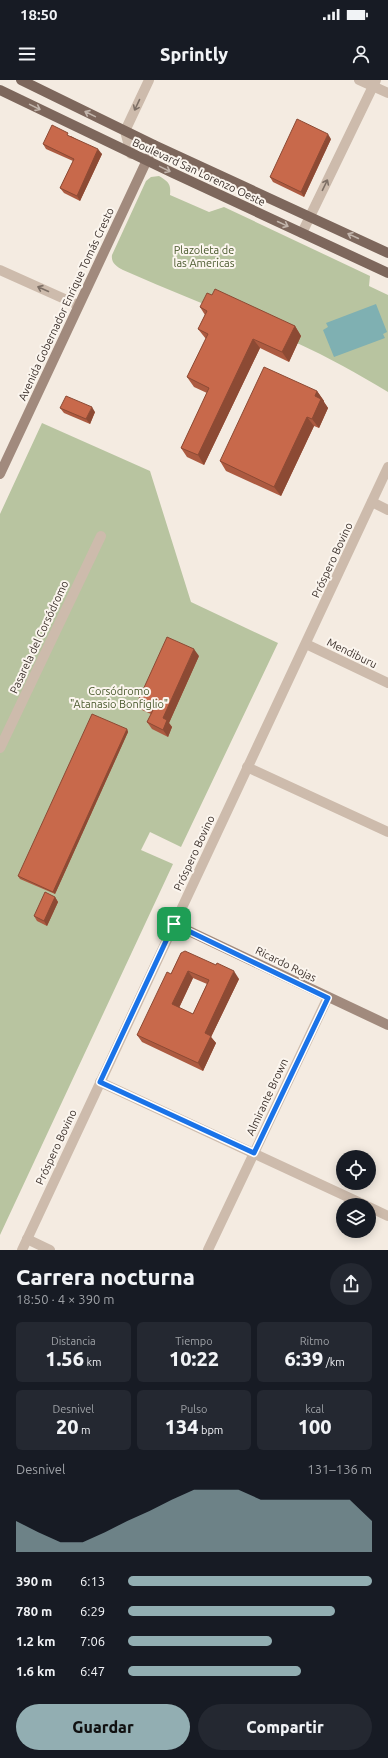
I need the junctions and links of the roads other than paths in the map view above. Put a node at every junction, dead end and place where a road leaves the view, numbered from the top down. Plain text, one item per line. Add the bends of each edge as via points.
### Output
1 (21, 80) edge
2 (149, 80) edge
3 (359, 80) edge
4 (374, 83) edge
5 (0, 90) edge
6 (388, 93) edge
7 (125, 131) junction
8 (154, 144) junction
9 (131, 154) junction
10 (146, 160) junction
11 (310, 217) junction
12 (302, 233) junction
13 (388, 253) edge
14 (0, 270) edge
15 (388, 274) edge
16 (78, 305) junction
17 (2, 463) edge
18 (388, 467) edge
19 (0, 474) edge
20 (372, 502) junction
21 (388, 510) edge
22 (100, 536) dead end
23 (306, 644) junction
24 (388, 683) edge
25 (0, 748) edge
26 (248, 767) junction
27 (388, 832) edge
28 (174, 924) junction
29 (328, 998) junction
30 (388, 1025) edge
31 (100, 1082) junction
32 (254, 1153) junction
33 (350, 1198) edge
34 (376, 1210) edge
35 (388, 1216) edge
36 (27, 1239) junction
37 (22, 1250) edge
38 (50, 1250) edge
39 (208, 1250) edge

7 -> 1 main road, Boulevard San Lorenzo Oeste
2 -> 7 street
3 - 4 street
4 - 6 street
11 -> 4 street
5 -> 9 main road, Boulevard San Lorenzo Oeste
7 - 8 main road, Boulevard San Lorenzo Oeste
7 - 9 street
8 - 10 street, Avenida Gobernador Enrique Tomás Cresto
8 - 11 main road, Boulevard San Lorenzo Oeste
9 - 10 main road, Boulevard San Lorenzo Oeste
10 -> 12 main road, Boulevard San Lorenzo Oeste
10 - 16 street, Avenida Gobernador Enrique Tomás Cresto
11 - 12 street
13 -> 11 main road, Boulevard San Lorenzo Oeste
12 - 15 main road, Boulevard San Lorenzo Oeste
16 -> 14 street
16 - 17 street, Avenida Gobernador Enrique Tomás Cresto
17 - 19 street, Avenida Gobernador Enrique Tomás Cresto
18 - 20 street, Próspero Bovino
20 - 21 street
20 - 23 street, Próspero Bovino
22 - 25 street, Pasarela del Corsódromo
23 - 24 street, Mendiburu
23 - 26 street, Próspero Bovino
26 - 27 street
26 - 28 street, Próspero Bovino
28 - 29 street, Ricardo Rojas
28 - 31 street, Próspero Bovino
29 - 30 street, Ricardo Rojas
29 - 32 street, Almirante Brown
31 - 32 street
31 - 36 street, Próspero Bovino
32 - 33 street
32 - 39 street, Almirante Brown
34 - 35 street
36 - 37 street, Próspero Bovino
36 - 38 street

